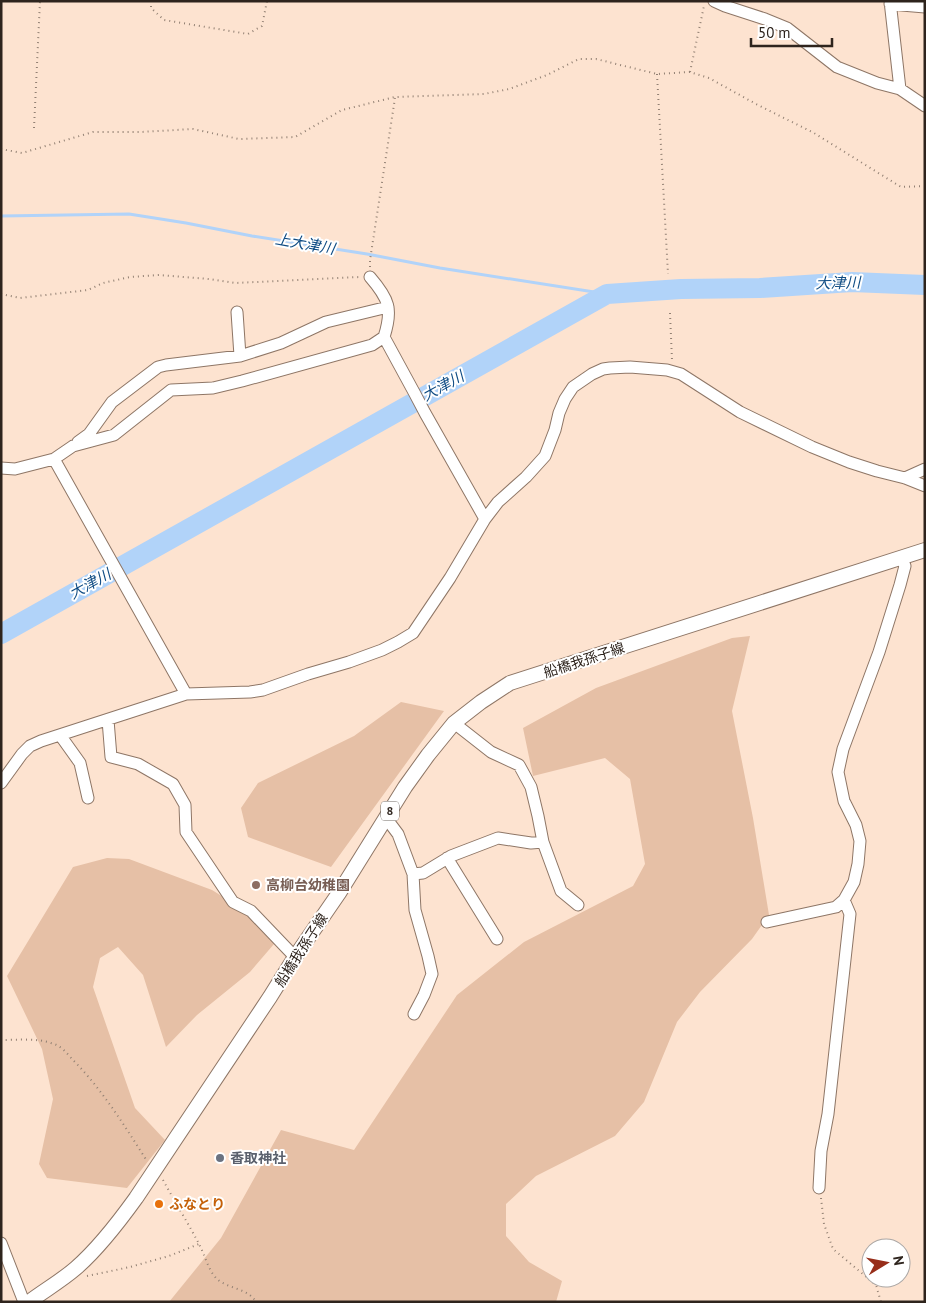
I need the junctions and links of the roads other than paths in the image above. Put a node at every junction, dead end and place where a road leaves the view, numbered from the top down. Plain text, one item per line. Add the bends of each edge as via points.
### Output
1 (714, 1) edge
2 (890, 2) edge
3 (925, 7) edge
4 (900, 89) junction
5 (925, 106) edge
6 (370, 277) road end
7 (388, 307) junction
8 (237, 312) dead end
9 (384, 338) junction
10 (240, 356) junction
11 (73, 446) junction
12 (54, 459) junction
13 (1, 468) edge
14 (925, 469) edge
15 (905, 478) junction
16 (925, 486) edge
17 (485, 519) junction
18 (925, 550) edge
19 (901, 558) junction
20 (186, 694) junction
21 (108, 720) junction
22 (454, 724) junction
23 (60, 735) junction
24 (1, 783) edge
25 (88, 798) dead end
26 (386, 818) junction
27 (543, 842) junction
28 (447, 858) junction
29 (413, 874) junction
30 (844, 900) junction
31 (578, 905) dead end
32 (767, 922) dead end
33 (498, 939) dead end
34 (295, 957) junction
35 (414, 1014) dead end
36 (820, 1188) road end
37 (1, 1244) edge
38 (24, 1302) edge
39 (29, 1302) edge

1 - 4 street via 786,28 837,67
2 - 3 street
2 - 4 street
4 - 5 street
6 - 7 street via 386,298
7 - 9 street
7 - 10 street via 326,322 281,343
8 - 10 street
9 - 11 street via 372,345 242,381 213,388 171,390 114,435
9 - 17 street
10 - 11 street via 158,367 112,402 89,434
11 - 12 street
12 - 13 street via 15,470
12 - 20 street
14 - 15 street
15 - 16 street
15 - 17 street via 812,447 740,412 672,370 610,368 592,374 573,387 559,413 545,456
17 - 20 street via 413,633 398,642 263,690
18 - 19 main road, 船橋我孫子線 / 8
19 - 22 main road, 船橋我孫子線 / 8 via 510,683
19 - 30 street via 904,566 900,586 843,749 838,772 844,801 860,841 854,882
20 - 21 street
21 - 23 street
21 - 34 street via 111,757 138,764 173,784 185,805 186,832 233,902 251,911
22 - 26 main road, 船橋我孫子線 / 8 via 428,755
22 - 27 street via 491,752 519,765 531,787
23 - 24 street via 30,746
23 - 25 street via 80,763
26 - 29 street via 398,834
26 - 34 main road, 船橋我孫子線 / 8
27 - 28 street via 498,838
27 - 31 street via 561,891
28 - 29 street
28 - 33 street
29 - 35 street via 415,910 432,974
30 - 32 street via 836,907
30 - 36 street via 850,914 828,1114 820,1152
34 - 39 main road, 船橋我孫子線 / 8 via 117,1223 76,1268
37 - 38 street

